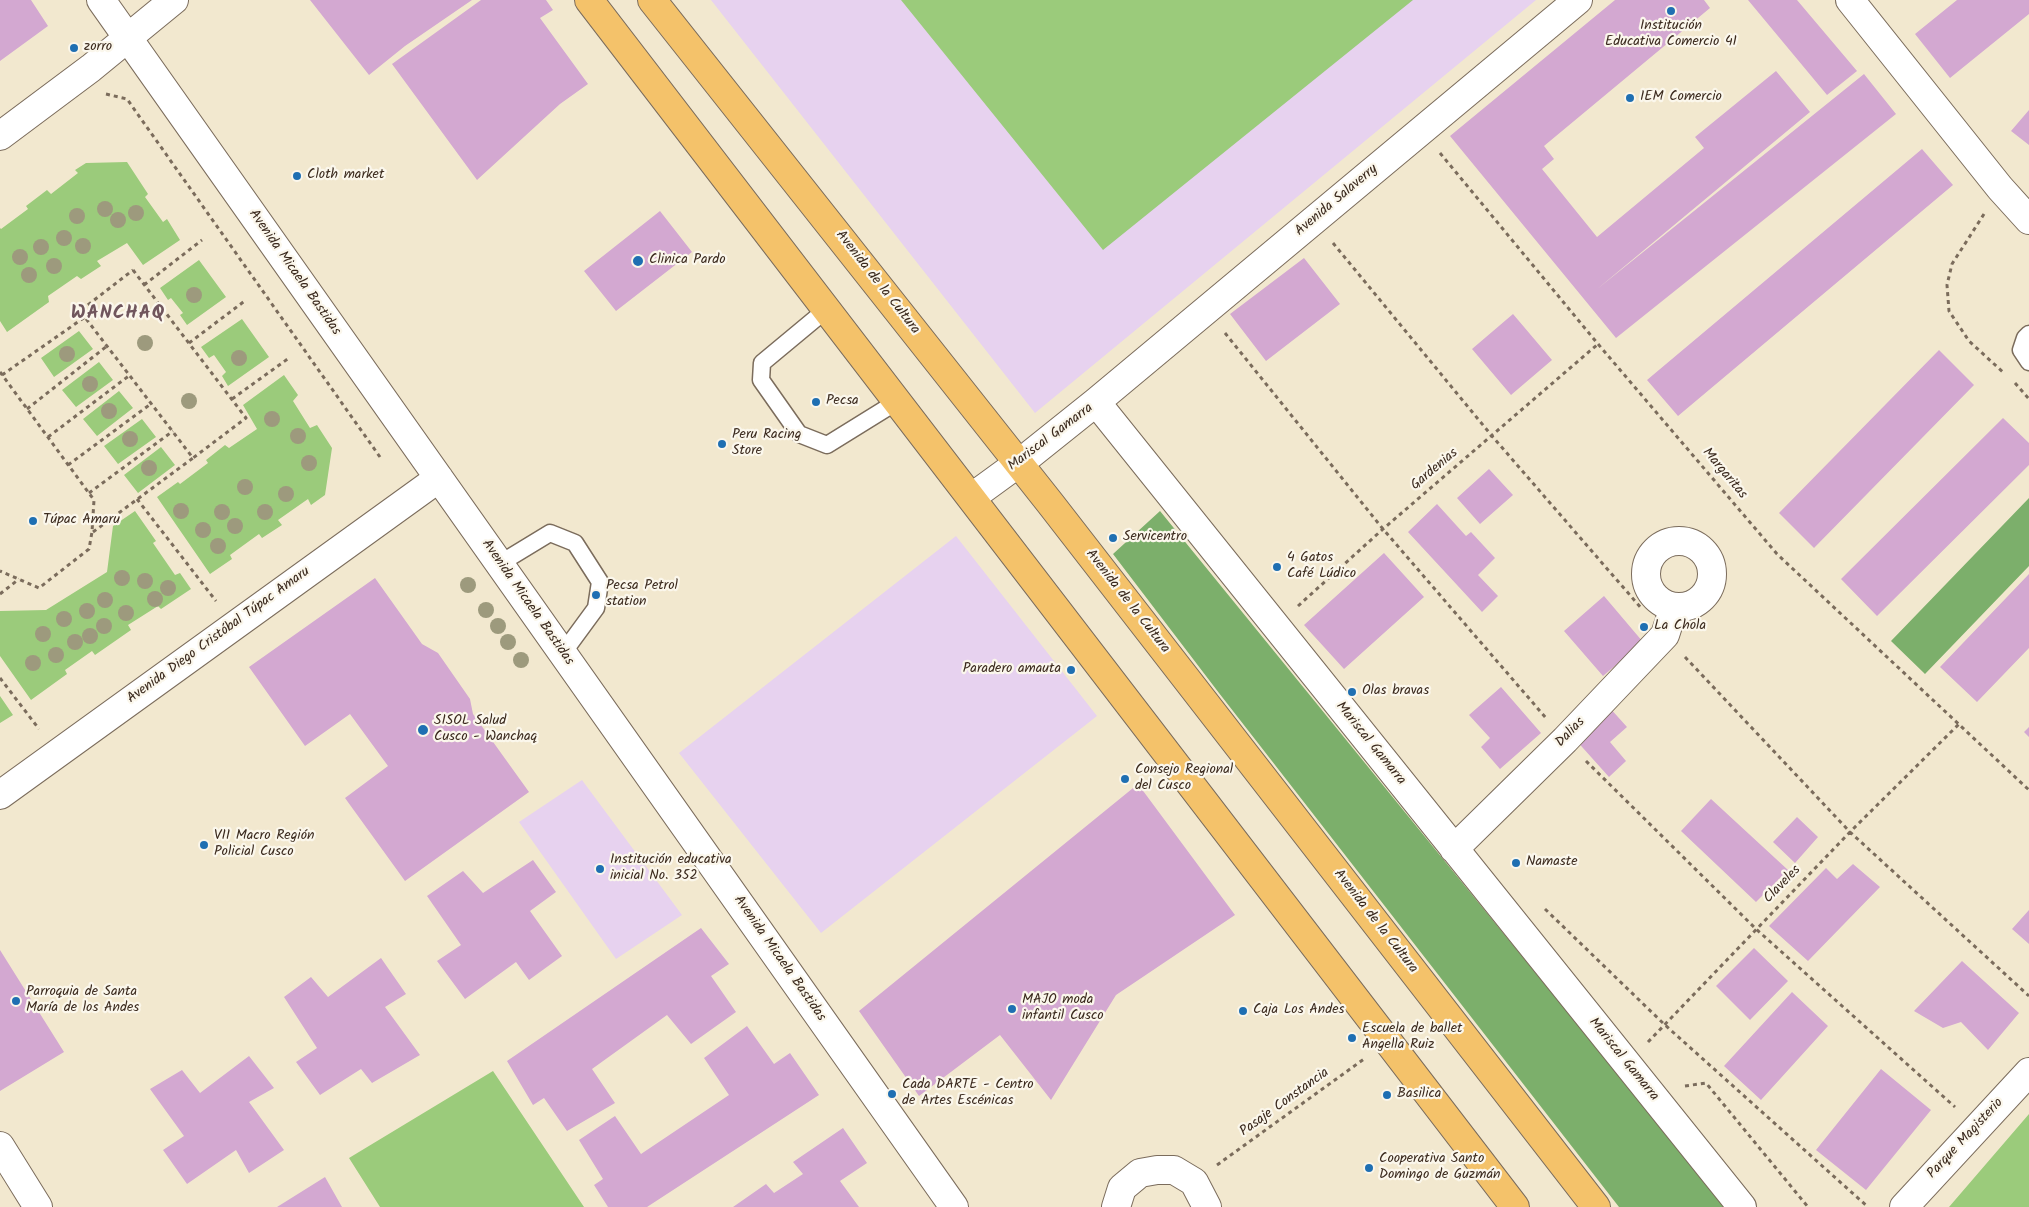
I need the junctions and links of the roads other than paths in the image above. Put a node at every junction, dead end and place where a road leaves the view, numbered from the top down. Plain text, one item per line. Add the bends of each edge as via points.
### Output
1 (101, 0) edge
2 (174, 0) edge
3 (589, 0) edge
4 (652, 0) edge
5 (1578, 0) edge
6 (1850, 0) edge
7 (128, 39) junction
8 (0, 136) edge
9 (2029, 220) edge
10 (827, 309) junction
11 (2029, 334) edge
12 (2029, 362) edge
13 (898, 401) junction
14 (1096, 402) junction
15 (1019, 463) junction
16 (439, 478) junction
17 (972, 497) junction
18 (499, 564) junction
19 (1674, 607) dead end
20 (563, 653) junction
21 (0, 796) edge
22 (1454, 849) junction
23 (2029, 1072) edge
24 (0, 1146) edge
25 (38, 1207) edge
26 (954, 1207) edge
27 (1116, 1207) edge
28 (1208, 1207) edge
29 (1515, 1207) edge
30 (1596, 1207) edge
31 (1742, 1207) edge
32 (1904, 1207) edge

1 - 7 street, Avenida Micaela Bastidas
2 - 7 street
3 - 10 main road
4 - 15 main road, Avenida de la Cultura
5 - 14 street, Avenida Salaverry
6 - 9 street
7 - 8 street
7 - 16 street, Avenida Micaela Bastidas
10 - 13 main road
10 - 13 lane via 762,363 761,380 799,434 827,445
11 - 12 lane via 2021,350
13 - 17 main road
14 - 15 street, Mariscal Gamarra
14 - 22 street, Mariscal Gamarra
15 - 17 street, Mariscal Gamarra
15 - 30 main road, Avenida de la Cultura
16 - 18 street, Avenida Micaela Bastidas
16 - 21 street, Avenida Diego Cristóbal Túpac Amaru
17 - 29 main road
18 - 20 street, Avenida Micaela Bastidas
18 - 20 lane via 550,533 575,543 600,582 596,608
19 - 22 street, Dalias via 1665,635 1565,740
20 - 26 street, Avenida Micaela Bastidas
22 - 31 street, Mariscal Gamarra
23 - 32 street, Parque Magisterio
24 - 25 street
27 - 28 street via 1122,1188 1140,1174 1157,1170 1174,1170 1194,1182

